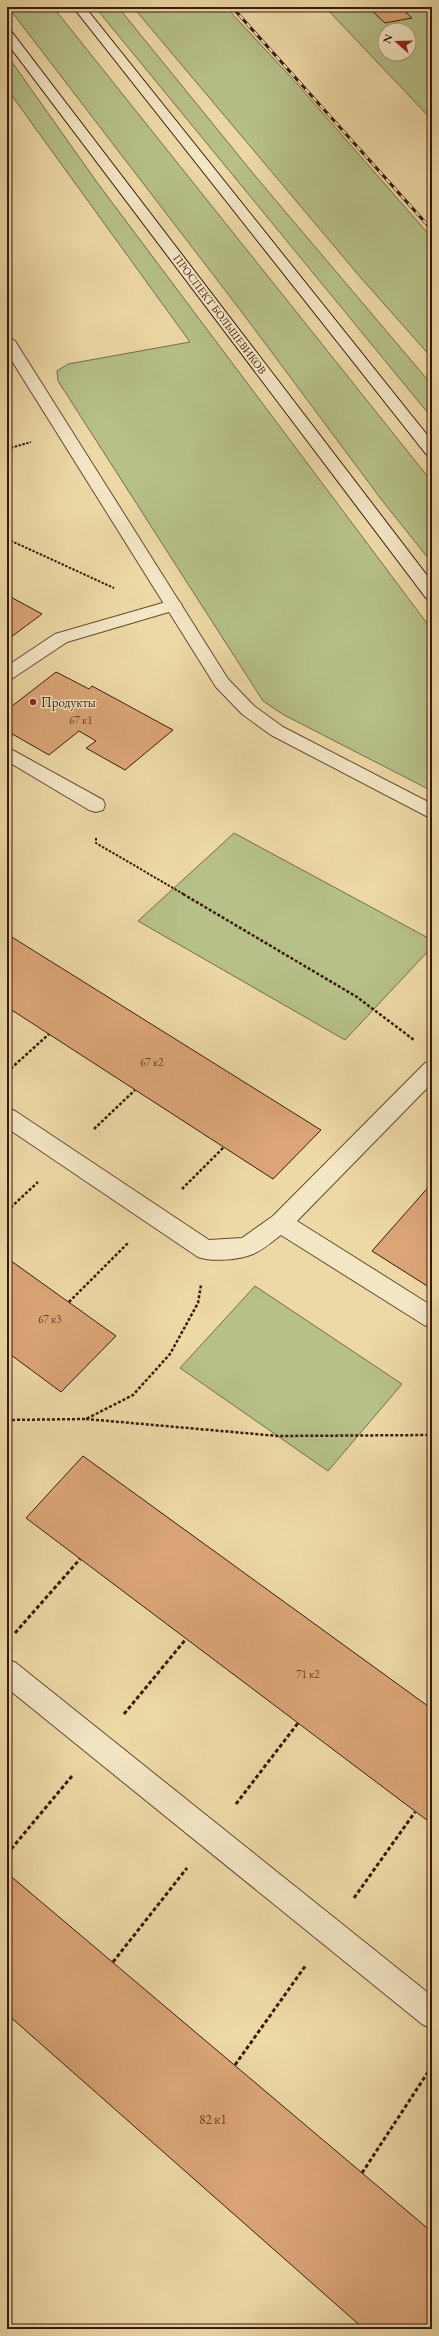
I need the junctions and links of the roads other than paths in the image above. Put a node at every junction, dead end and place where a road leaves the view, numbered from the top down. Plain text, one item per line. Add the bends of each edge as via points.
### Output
1 (79, 7) edge
2 (7, 34) edge
3 (7, 341) edge
4 (432, 451) edge
5 (432, 594) edge
6 (173, 605) junction
7 (7, 674) edge
8 (7, 753) edge
9 (96, 805) road end
10 (432, 812) edge
11 (432, 1069) edge
12 (7, 1117) edge
13 (281, 1223) junction
14 (432, 1318) edge
15 (7, 1672) edge
16 (432, 2014) edge

1 - 4 main road
2 - 5 main road, ПРОСПЕКТ БОЛЬШЕВИКОВ
3 - 6 main road
6 - 7 main road via 61,638
6 - 10 main road via 222,683 248,710 277,731
8 - 9 main road
11 - 13 main road
12 - 13 main road via 206,1250 247,1247
13 - 14 main road
15 - 16 main road

